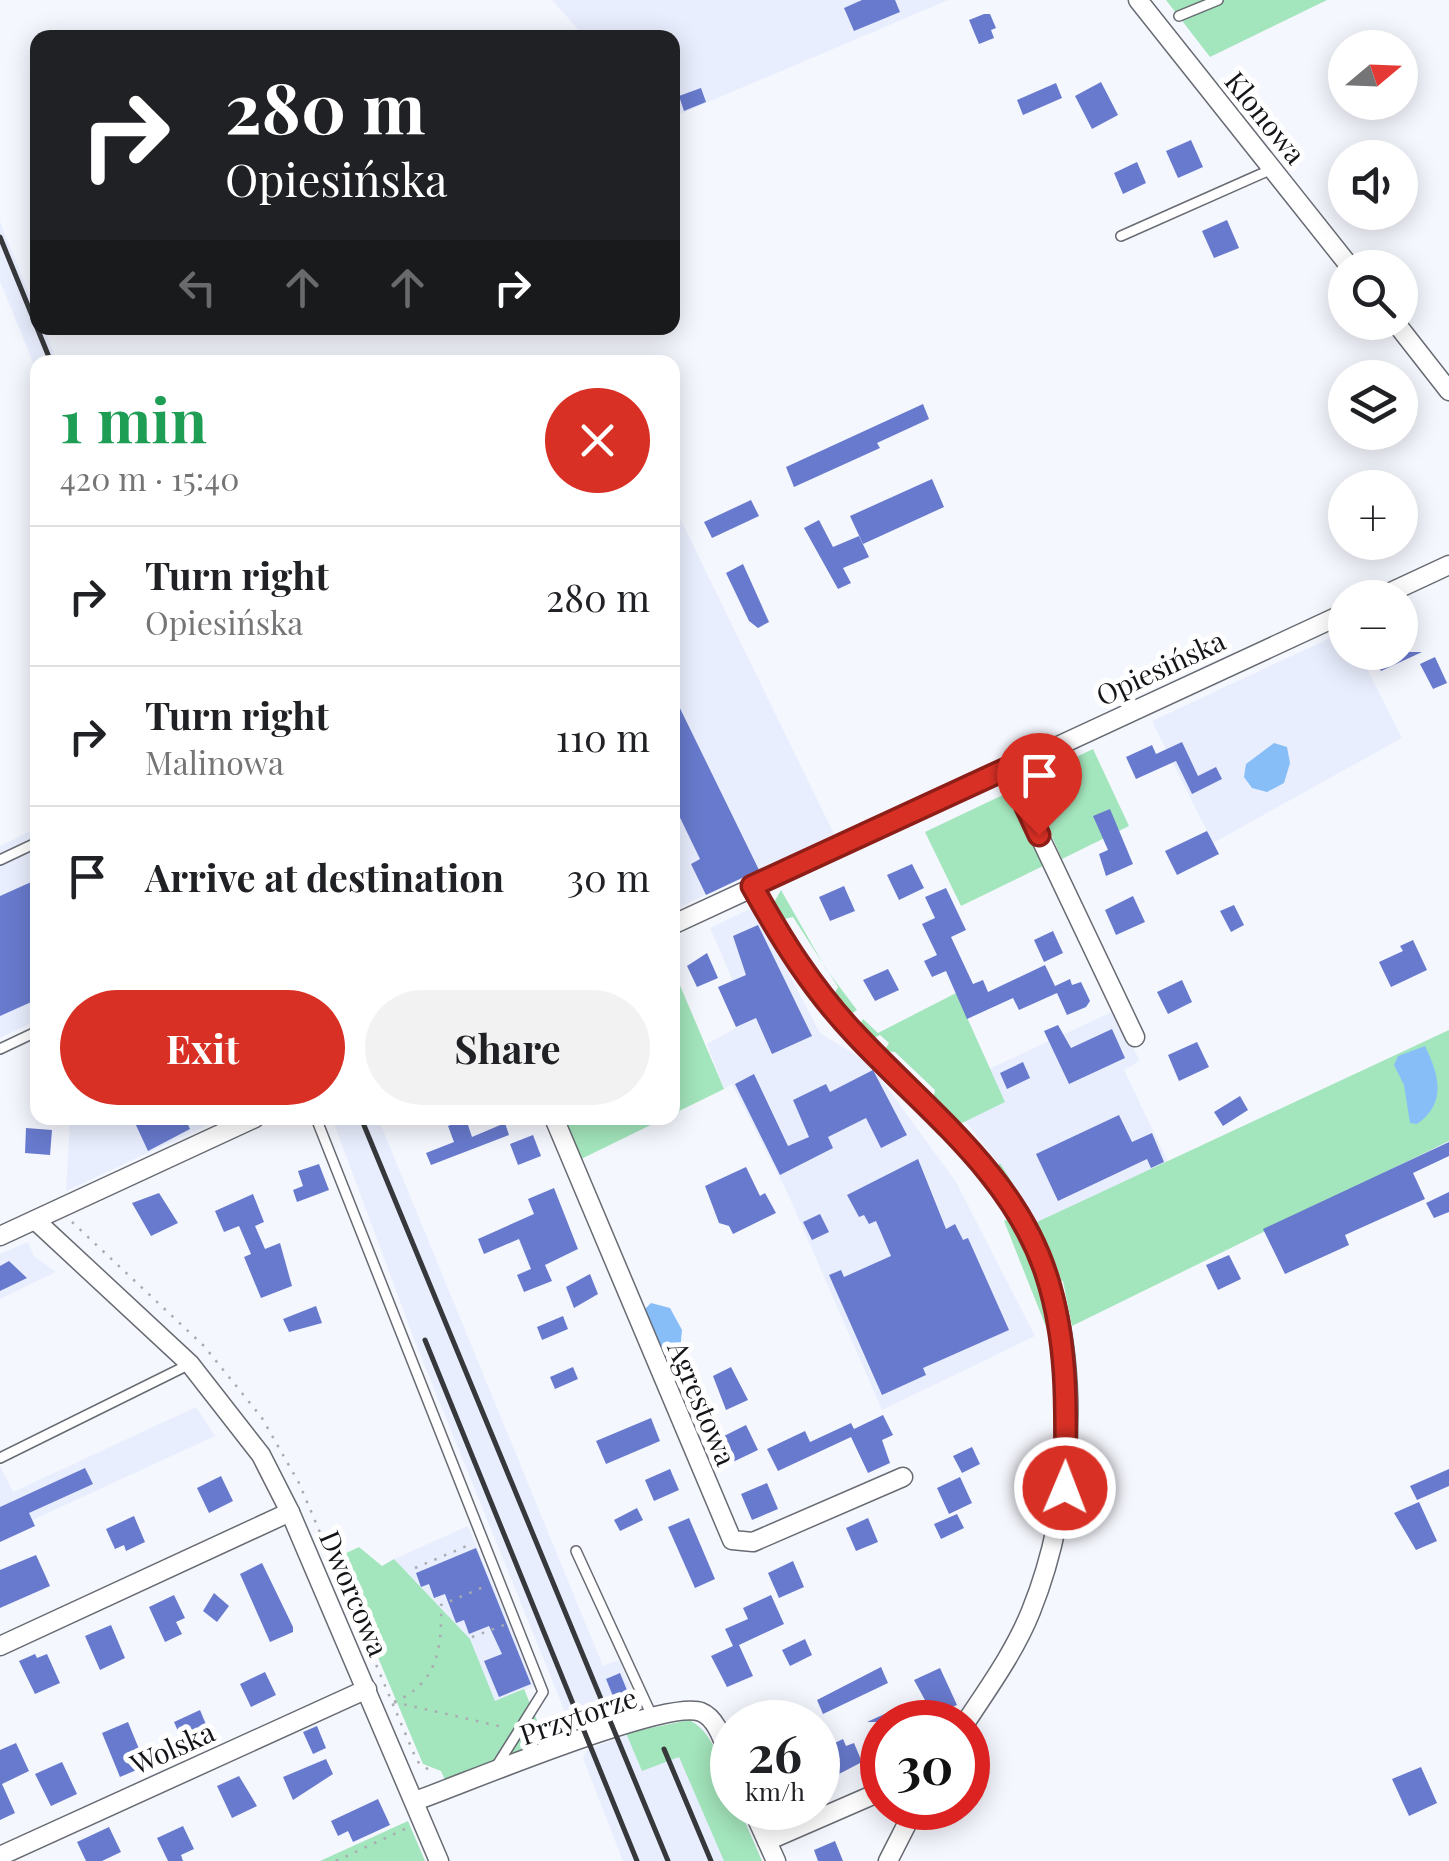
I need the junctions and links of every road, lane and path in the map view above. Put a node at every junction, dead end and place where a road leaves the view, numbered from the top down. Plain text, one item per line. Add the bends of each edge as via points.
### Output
1 (1138, 0) edge
2 (1213, 1) edge
3 (1179, 16) dead end
4 (1272, 169) junction
5 (1121, 236) dead end
6 (1337, 250) edge
7 (1408, 340) edge
8 (1449, 391) edge
9 (1449, 565) edge
10 (1417, 580) edge
11 (1328, 620) edge
12 (1008, 768) junction
13 (30, 846) edge
14 (0, 860) edge
15 (752, 886) junction
16 (680, 921) edge
17 (30, 1036) edge
18 (1135, 1037) dead end
19 (0, 1049) edge
20 (240, 1125) edge
21 (319, 1125) edge
22 (557, 1125) edge
23 (35, 1220) junction
24 (0, 1236) edge
25 (190, 1364) junction
26 (0, 1458) edge
27 (903, 1477) dead end
28 (290, 1512) junction
29 (484, 1538) junction
30 (576, 1551) dead end
31 (415, 1568) dead end
32 (501, 1580) junction
33 (516, 1620) junction
34 (472, 1637) dead end
35 (0, 1646) edge
36 (366, 1689) junction
37 (980, 1700) edge
38 (653, 1718) junction
39 (710, 1722) edge
40 (519, 1730) junction
41 (492, 1773) junction
42 (860, 1800) edge
43 (415, 1802) junction
44 (424, 1822) junction
45 (762, 1830) edge
46 (904, 1830) edge
47 (767, 1841) junction
48 (0, 1856) edge
49 (336, 1861) edge
50 (440, 1861) edge
51 (776, 1861) edge
52 (888, 1861) edge

1 - 4 street, Klonowa
2 - 3 lane
4 - 5 lane
4 - 6 street, Klonowa
7 - 8 street
9 - 10 street
11 - 12 street, Opiesińska
12 - 15 street, Opiesińska
12 - 18 street
13 - 14 lane
15 - 16 street, Opiesińska
15 - 37 street via 817,990 1010,1199 1047,1276 1067,1394 1065,1488 1030,1613
17 - 19 lane
20 - 23 street
21 - 29 lane
22 - 27 street, Agrestowa via 732,1540 753,1542
23 - 24 street
23 - 25 street, Dworcowa
25 - 26 lane
25 - 28 street, Dworcowa via 261,1455
28 - 35 street
28 - 36 street, Dworcowa
29 - 31 path
29 - 32 lane
30 - 38 lane
32 - 33 lane
32 - 40 path via 441,1604 442,1643 432,1673 414,1693 392,1702
33 - 34 path
33 - 40 lane via 543,1692
36 - 43 street, Dworcowa
36 - 48 street, Wolska
38 - 39 street, Przytorze via 686,1711 706,1714
38 - 41 street, Przytorze
40 - 41 lane
41 - 43 street, Przytorze
42 - 47 street
43 - 44 street, Dworcowa
44 - 49 path
44 - 50 street, Dworcowa
45 - 47 street
46 - 52 street
47 - 51 street

